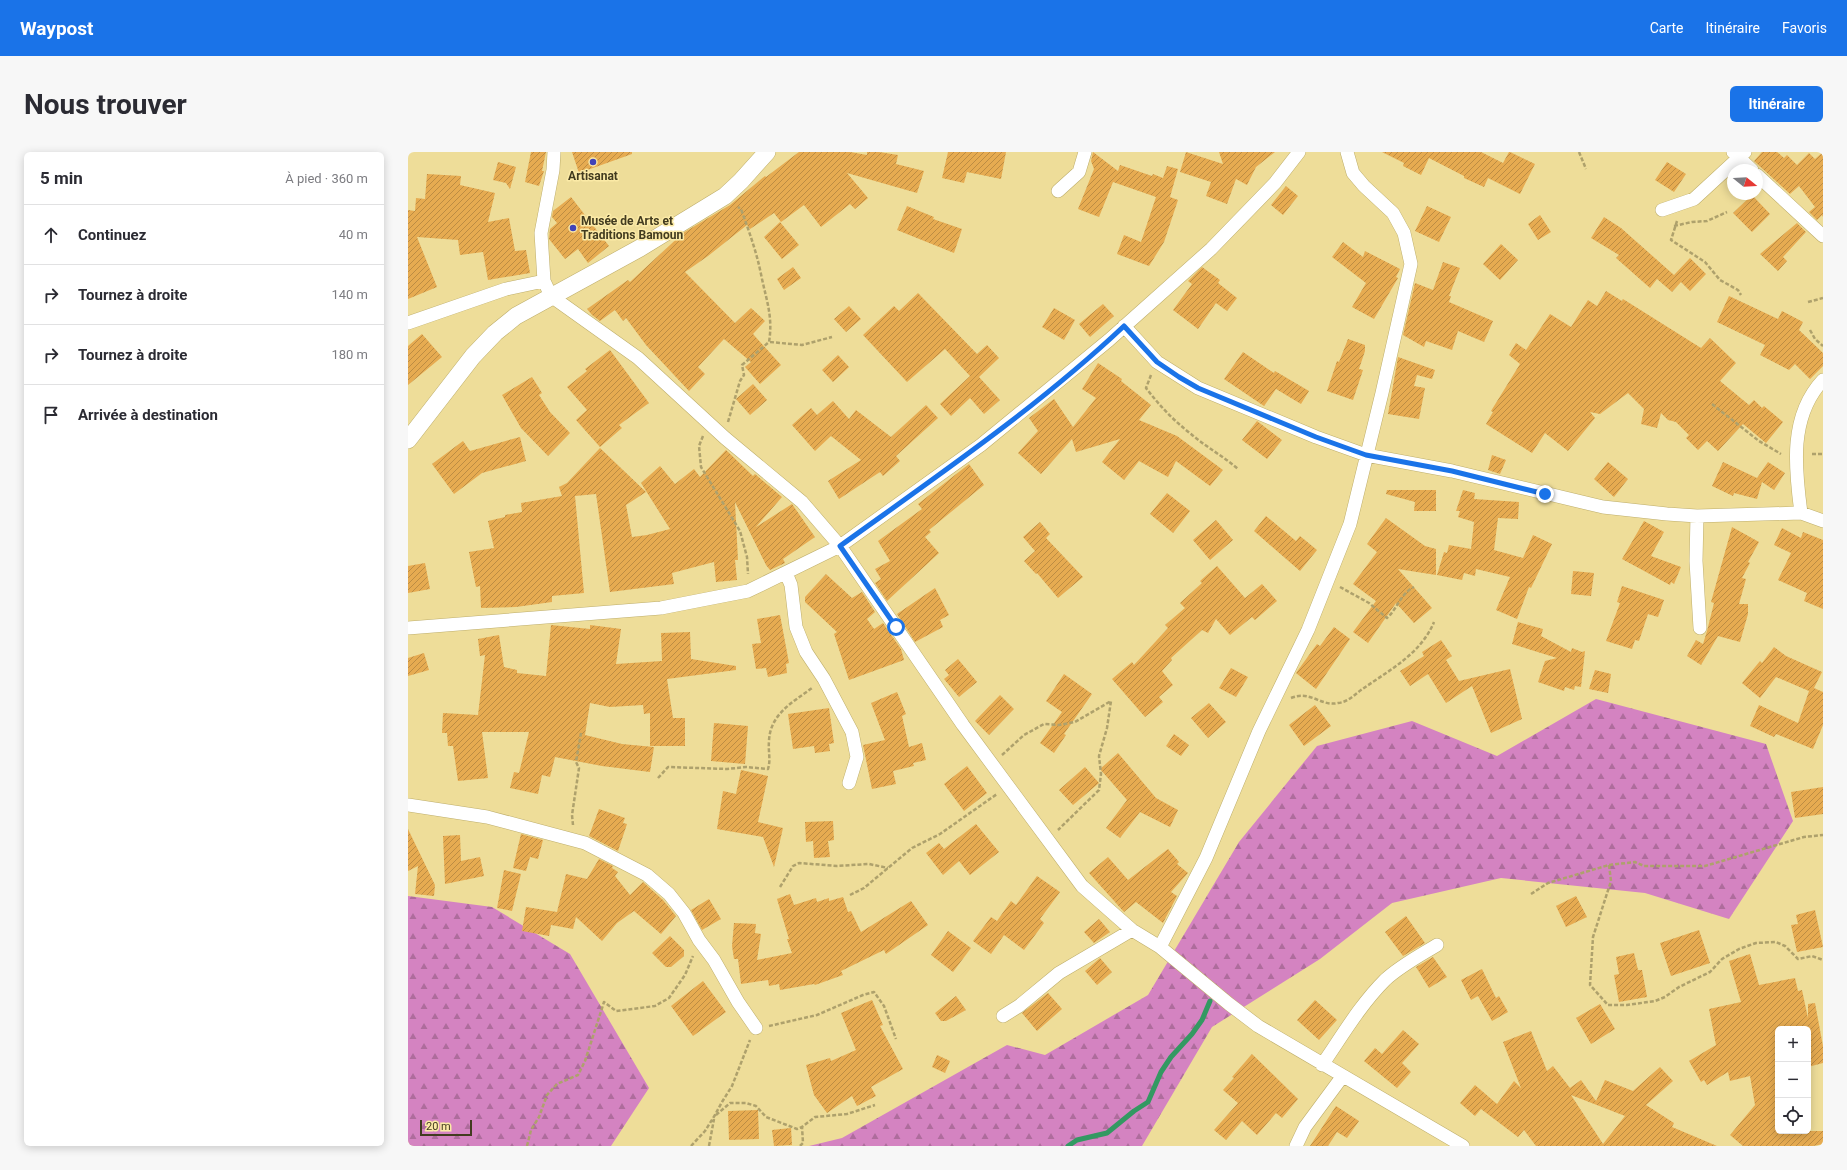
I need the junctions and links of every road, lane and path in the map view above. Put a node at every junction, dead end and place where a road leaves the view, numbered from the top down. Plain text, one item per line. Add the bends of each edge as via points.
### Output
1 (554, 152) edge
2 (767, 152) edge
3 (1085, 152) edge
4 (1299, 152) edge
5 (1347, 152) edge
6 (1579, 152) edge
7 (1739, 154) edge
8 (1747, 164) edge
9 (1586, 169) dead end
10 (1763, 181) edge
11 (1058, 191) dead end
12 (725, 196) junction
13 (1662, 210) dead end
14 (1727, 212) dead end
15 (1674, 226) dead end
16 (1823, 236) edge
17 (1671, 240) dead end
18 (547, 289) junction
19 (1741, 295) dead end
20 (1823, 298) edge
21 (1808, 302) dead end
22 (408, 323) edge
23 (1124, 326) junction
24 (1810, 330) dead end
25 (832, 337) dead end
26 (769, 342) junction
27 (1823, 346) edge
28 (1157, 362) junction
29 (1823, 380) edge
30 (1712, 404) dead end
31 (710, 425) junction
32 (725, 438) junction
33 (408, 440) edge
34 (1366, 455) junction
35 (1796, 455) junction
36 (1238, 469) dead end
37 (1801, 513) junction
38 (1697, 516) junction
39 (1823, 521) edge
40 (840, 546) junction
41 (786, 573) junction
42 (1327, 581) junction
43 (1414, 587) dead end
44 (748, 591) junction
45 (1434, 622) dead end
46 (408, 628) edge
47 (1700, 628) dead end
48 (824, 679) junction
49 (1275, 698) junction
50 (581, 733) dead end
51 (990, 763) junction
52 (658, 778) dead end
53 (848, 783) dead end
54 (1007, 787) junction
55 (408, 805) edge
56 (1823, 835) edge
57 (1047, 839) junction
58 (585, 843) junction
59 (1609, 865) junction
60 (888, 868) junction
61 (780, 887) dead end
62 (1532, 894) dead end
63 (850, 895) dead end
64 (1132, 930) junction
65 (699, 940) junction
66 (1437, 945) dead end
67 (1160, 947) junction
68 (1823, 960) edge
69 (1003, 1016) dead end
70 (756, 1028) junction
71 (896, 1039) dead end
72 (1322, 1064) junction
73 (1342, 1077) junction
74 (875, 1105) dead end
75 (715, 1116) junction
76 (802, 1127) junction
77 (527, 1146) edge
78 (691, 1146) edge
79 (709, 1146) edge
80 (800, 1146) edge
81 (1296, 1146) edge
82 (1463, 1146) edge

1 - 18 street via 541,234
2 - 12 street
3 - 11 street via 1078,172
4 - 23 street via 1275,183 1211,249
5 - 34 street via 1354,173 1393,213 1404,233 1411,264
6 - 9 path
7 - 8 street
7 - 13 street via 1694,199
10 - 16 street
12 - 18 street via 640,248
12 - 26 path via 740,209 755,247 772,326
14 - 15 path via 1707,221
17 - 19 path via 1705,262 1720,280 1738,290
18 - 22 street via 506,289
18 - 31 street via 638,358
18 - 33 street via 495,333 473,356
20 - 21 path
23 - 28 street
23 - 40 street via 981,445
24 - 27 path
25 - 26 path via 802,344
26 - 32 path via 742,365 744,375 731,410
28 - 34 street via 1198,388
28 - 36 path via 1146,388 1157,403 1191,435 1217,451
29 - 35 street via 1806,403
30 - 35 path via 1759,441 1782,455
31 - 32 street
31 - 44 path via 699,446 701,467 740,531 747,557
32 - 40 street via 802,502
34 - 38 street via 1452,471 1603,507
34 - 42 street via 1350,524
35 - 37 street
37 - 38 street
37 - 39 street
38 - 47 street
40 - 41 street
40 - 51 street
41 - 44 street
41 - 48 street via 791,586 796,627 806,652
42 - 43 path via 1356,595 1387,618 1406,591
42 - 49 street via 1308,630
44 - 46 street via 661,608
45 - 49 path via 1430,632 1410,654 1351,698 1338,704 1326,703 1311,696 1296,696 1288,700
48 - 52 path via 778,713 769,741 771,759 768,769 668,767
48 - 53 street via 852,732 857,758
49 - 67 street via 1206,858
50 - 58 path via 576,762 579,774 572,815 574,832
51 - 54 street
51 - 57 path via 1024,735 1044,724 1059,726 1075,722 1111,701 1099,756 1099,790
54 - 57 street
54 - 60 path via 940,834 912,848
55 - 58 street via 487,817
56 - 59 path via 1804,836 1705,866 1644,866 1635,862
57 - 64 street via 1082,886
58 - 65 street via 647,875 669,894 684,913
59 - 62 path via 1548,883
59 - 68 path via 1611,881 1593,937 1590,985 1608,1005 1626,1005 1665,997 1710,972 1722,959 1756,943 1776,942 1785,946 1798,959 1812,956
60 - 61 path via 868,864 800,864 793,866
60 - 63 path via 864,888
64 - 67 street
64 - 69 street via 1059,973
65 - 70 street
65 - 77 path via 685,976 669,998 654,1006 616,1011 604,1002 578,1075 558,1084 547,1096 531,1130
66 - 72 street via 1385,981
67 - 72 street via 1252,1022
70 - 71 path via 817,1015 874,992 884,1006
70 - 75 path via 732,1086
72 - 73 street
73 - 81 street via 1305,1127
73 - 82 street
74 - 76 path via 846,1114 815,1118
75 - 76 path via 730,1104 746,1103 756,1106 766,1117 797,1129
75 - 78 path
75 - 79 path
76 - 80 path via 803,1143

